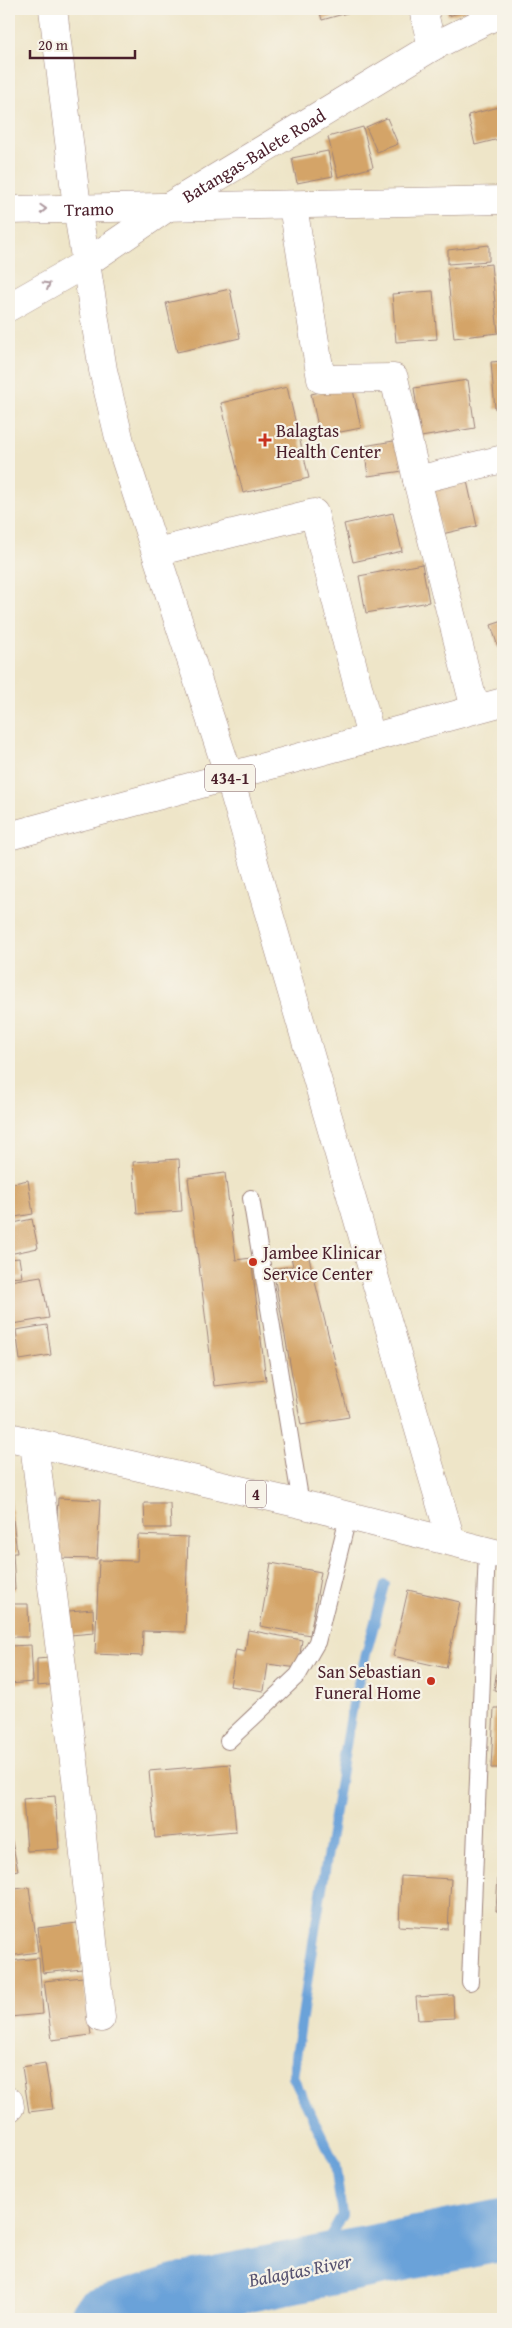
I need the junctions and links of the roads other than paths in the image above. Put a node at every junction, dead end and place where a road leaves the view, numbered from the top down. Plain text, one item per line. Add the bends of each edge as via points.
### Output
1 (53, 9) edge
2 (423, 9) edge
3 (503, 12) edge
4 (432, 47) junction
5 (503, 200) edge
6 (293, 206) junction
7 (77, 207) junction
8 (168, 207) junction
9 (9, 210) edge
10 (86, 262) junction
11 (9, 307) edge
12 (503, 459) edge
13 (417, 480) junction
14 (156, 552) junction
15 (503, 702) edge
16 (475, 709) junction
17 (371, 738) junction
18 (230, 776) junction
19 (9, 836) edge
20 (251, 1198) dead end
21 (21, 1441) edge
22 (302, 1504) junction
23 (348, 1517) junction
24 (451, 1540) junction
25 (495, 1553) edge
26 (228, 1741) dead end
27 (470, 1982) dead end
28 (101, 2018) dead end

1 - 7 main road, 434-1
2 - 4 main road
3 - 4 main road, Batangas-Balete Road
4 - 8 main road, Batangas-Balete Road
5 - 6 main road, Tramo
6 - 8 main road, Tramo
6 - 13 main road via 321,379 394,378
7 - 8 main road, Tramo
9 -> 7 main road, Tramo
7 - 10 main road, 434-1
8 - 10 main road, Batangas-Balete Road
11 -> 10 main road, Batangas-Balete Road
10 - 14 main road, 434-1 via 103,370 121,446
12 - 13 main road
13 - 16 main road
14 - 17 main road via 314,513
14 - 18 main road, 434-1
15 - 16 main road
16 - 17 main road
17 - 18 main road
18 - 19 main road
18 - 24 main road, 434-1
20 - 22 lane
21 - 22 main road, 4
21 - 28 main road via 76,1778
22 - 23 main road, 4
23 - 24 main road, 4
23 - 26 lane via 317,1642 298,1675
24 - 25 main road, 4
25 - 27 lane

